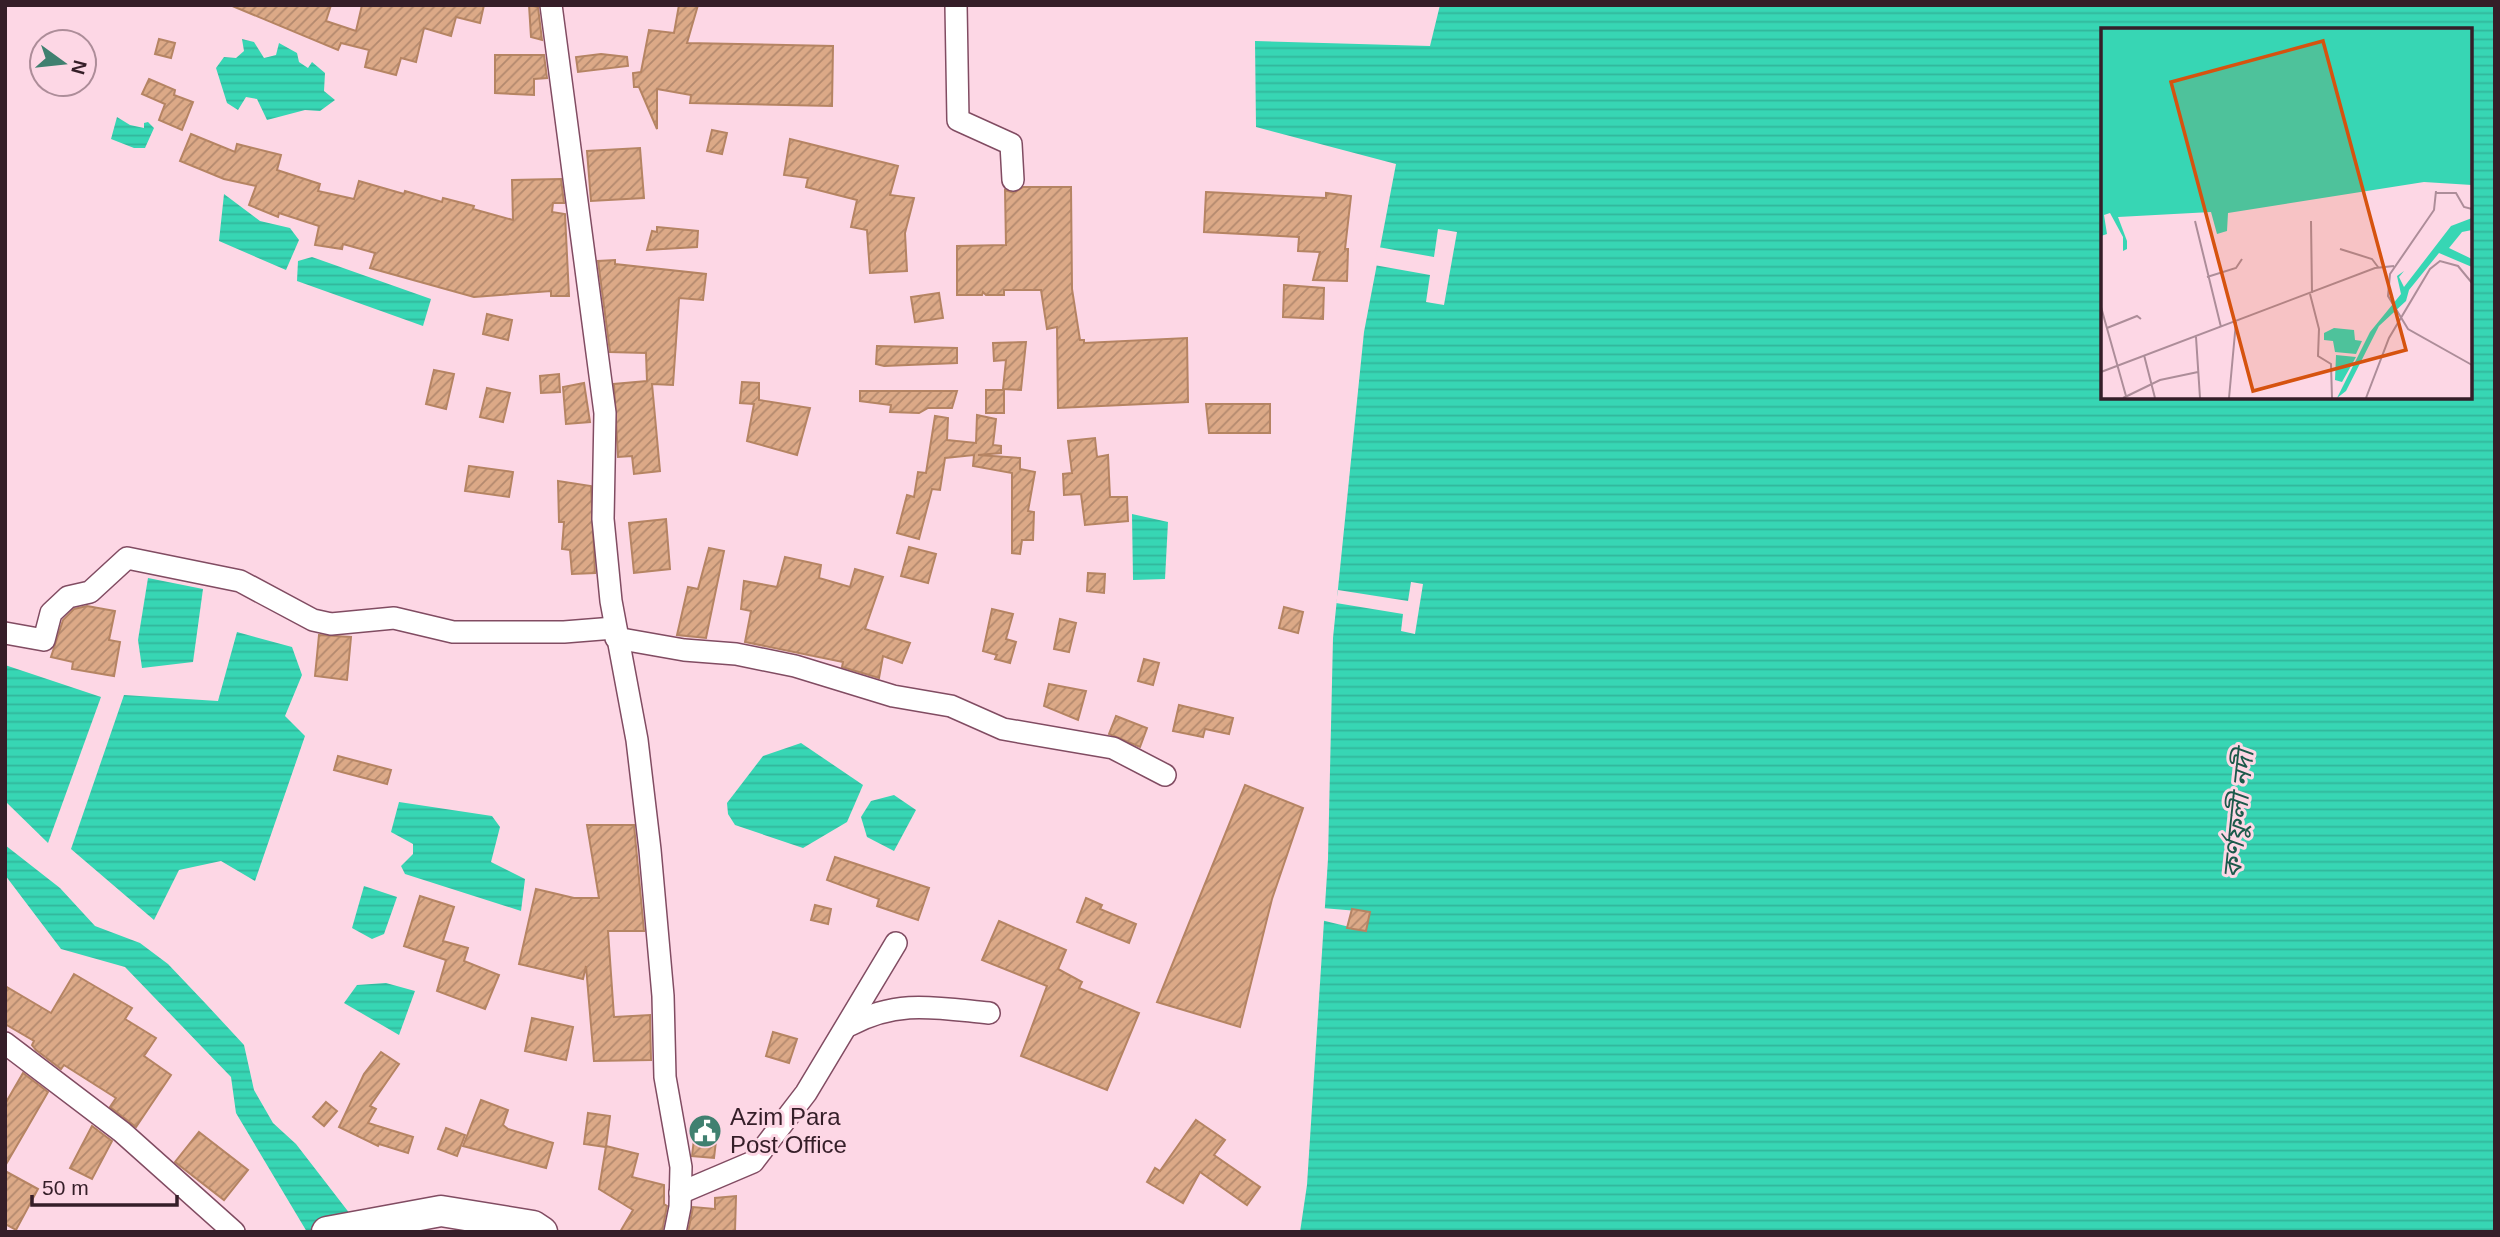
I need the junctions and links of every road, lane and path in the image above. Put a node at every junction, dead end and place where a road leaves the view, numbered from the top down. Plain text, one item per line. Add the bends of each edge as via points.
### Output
1 (551, 5) edge
2 (956, 5) edge
3 (1013, 180) dead end
4 (5, 633) edge
5 (615, 633) junction
6 (1165, 775) dead end
7 (896, 943) dead end
8 (989, 1013) dead end
9 (849, 1026) junction
10 (5, 1043) edge
11 (680, 1193) junction
12 (234, 1232) edge
13 (327, 1232) edge
14 (542, 1232) edge
15 (675, 1232) edge

1 - 5 street via 605,413 603,519
2 - 3 street via 958,120 1011,144
4 - 5 street via 44,640 51,613 68,597 90,592 127,558 240,580 313,621 331,624 394,618 453,632
5 - 6 street via 684,650 795,666 893,696 951,705 1003,729 1113,748
5 - 11 street via 636,740 650,850 665,1077 681,1167
7 - 9 street
8 - 9 street via 925,1007 876,1011
9 - 11 street via 806,1093 753,1162
10 - 12 street via 122,1132
11 - 15 street
13 - 14 main road via 441,1212 533,1226

